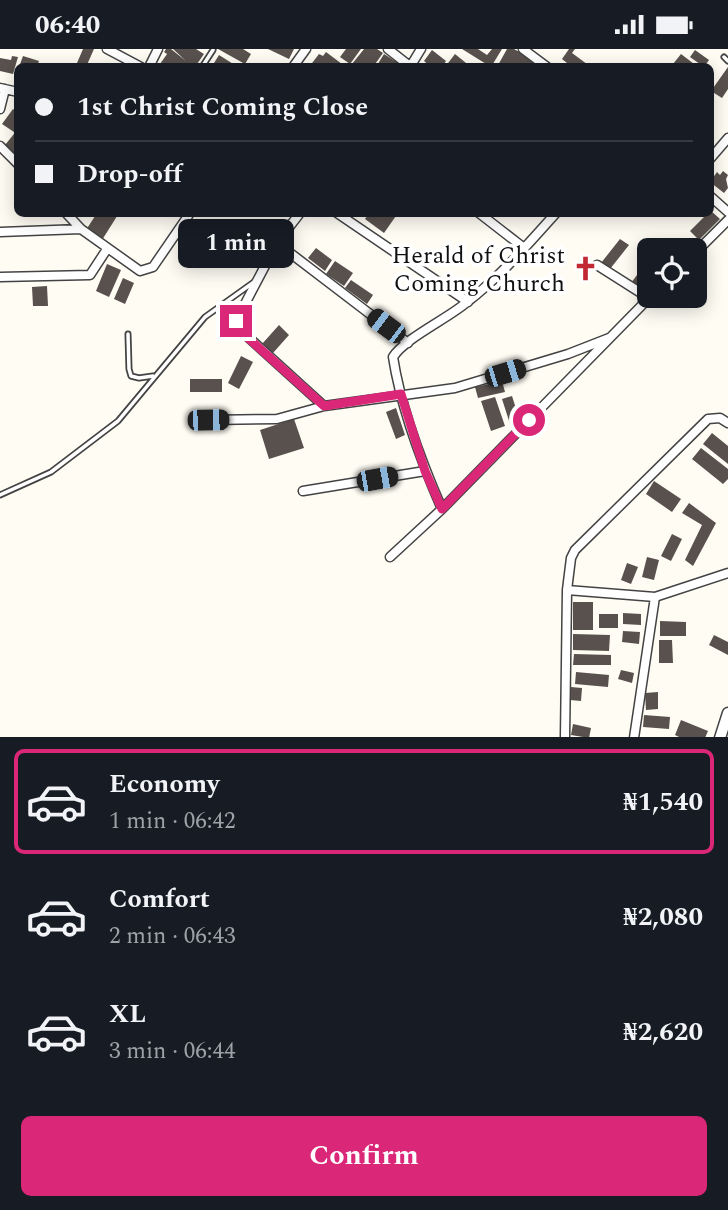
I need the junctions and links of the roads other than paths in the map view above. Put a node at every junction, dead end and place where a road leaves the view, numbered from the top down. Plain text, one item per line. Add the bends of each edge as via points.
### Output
1 (107, 49) edge
2 (388, 49) edge
3 (523, 49) edge
4 (133, 63) edge
5 (406, 63) edge
6 (542, 63) edge
7 (3, 88) edge
8 (0, 110) edge
9 (728, 138) edge
10 (0, 146) edge
11 (714, 154) edge
12 (14, 160) edge
13 (714, 200) edge
14 (728, 212) edge
15 (70, 217) edge
16 (187, 217) edge
17 (297, 217) edge
18 (343, 217) edge
19 (484, 217) edge
20 (552, 217) edge
21 (728, 220) edge
22 (81, 229) junction
23 (0, 232) edge
24 (707, 241) edge
25 (277, 243) junction
26 (524, 248) junction
27 (107, 249) junction
28 (597, 265) dead end
29 (0, 277) edge
30 (256, 281) junction
31 (637, 289) edge
32 (468, 302) junction
33 (639, 308) edge
34 (128, 334) dead end
35 (609, 338) junction
36 (408, 343) junction
37 (568, 354) junction
38 (581, 366) junction
39 (155, 376) junction
40 (401, 394) junction
41 (324, 406) junction
42 (208, 420) dead end
43 (728, 423) edge
44 (425, 471) junction
45 (303, 491) dead end
46 (0, 495) edge
47 (442, 509) junction
48 (390, 557) dead end
49 (728, 573) edge
50 (567, 590) junction
51 (655, 597) junction
52 (728, 713) edge
53 (565, 737) edge
54 (634, 737) edge
55 (720, 737) edge

1 - 4 street
2 - 5 street
3 - 6 street
7 - 8 street
9 - 11 street
10 - 12 street
13 - 14 street
15 - 22 street
16 - 27 street via 153,267 140,271
17 - 25 street
18 - 32 street
19 - 26 street
20 - 26 street
21 - 24 street
22 - 23 street
22 - 27 street
25 - 30 street
25 - 36 street
26 - 32 street
27 - 29 street via 90,275
28 - 31 street
30 - 39 lane via 205,317
30 - 41 street via 236,321 237,328
32 - 36 street
33 - 35 street
34 - 39 lane via 131,376
35 - 37 street
35 - 38 street
36 - 40 street via 393,357
37 - 38 street
37 - 40 street via 455,388
38 - 47 street
39 - 46 lane via 118,421 77,454
40 - 41 street
40 - 44 street
41 - 42 street via 277,419
43 - 50 street via 708,419 579,545 571,558
44 - 45 street
44 - 47 street
47 - 48 street
49 - 51 street
50 - 51 street
50 - 53 street
51 - 54 street
52 - 55 street

